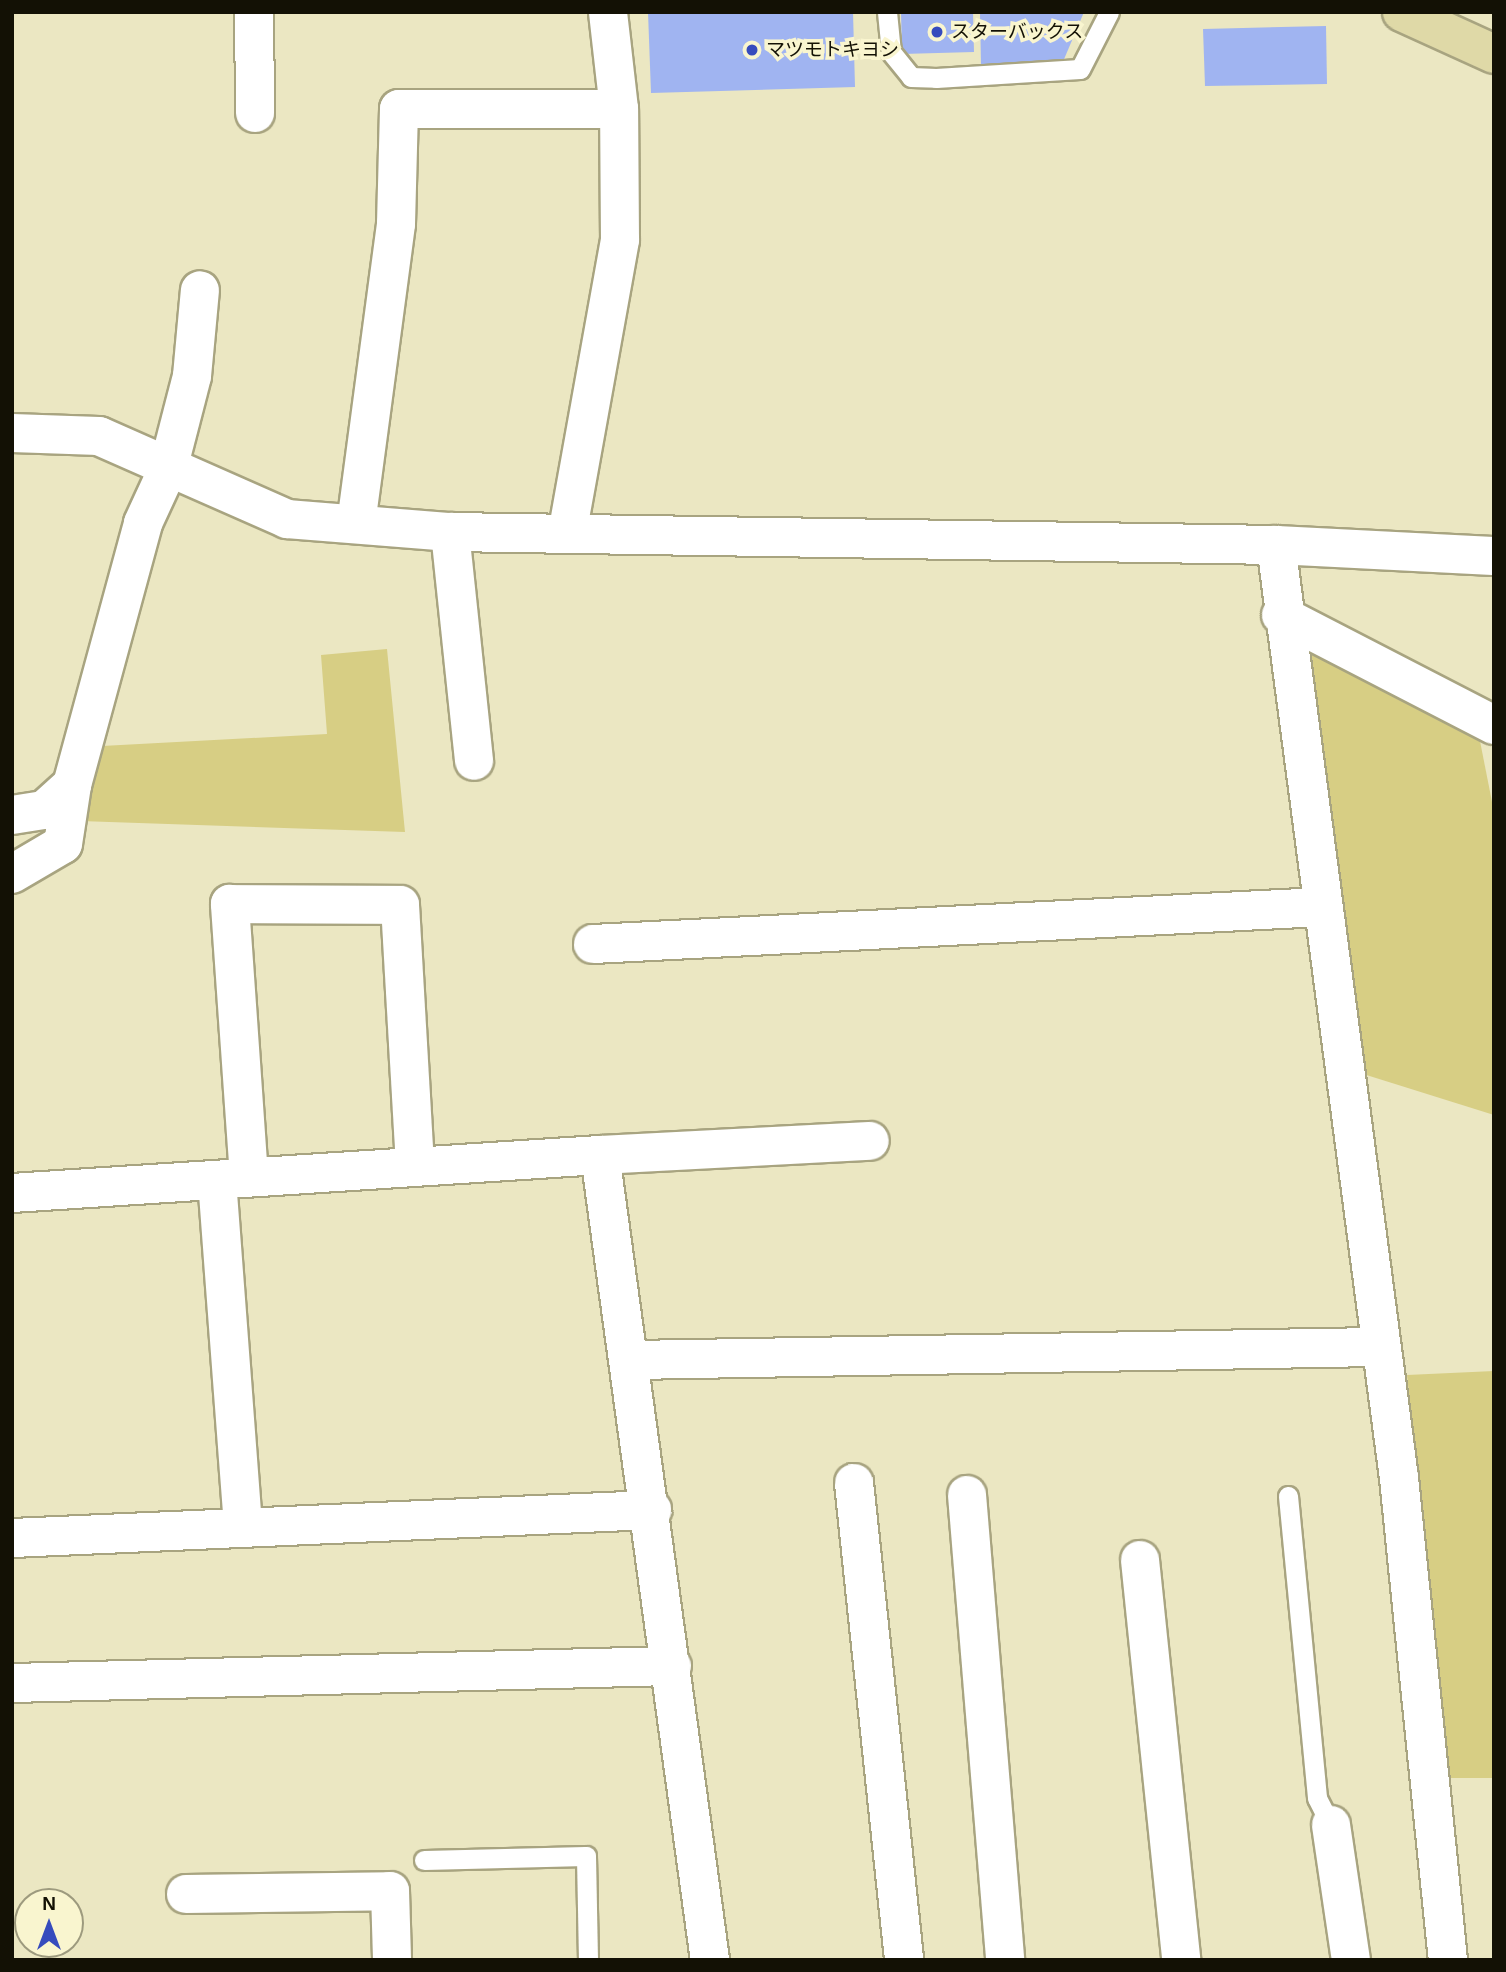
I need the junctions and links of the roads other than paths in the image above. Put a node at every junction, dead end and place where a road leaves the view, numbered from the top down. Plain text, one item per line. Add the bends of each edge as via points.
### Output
1 (254, 12) edge
2 (608, 12) edge
3 (887, 12) edge
4 (1109, 12) edge
5 (1402, 12) edge
6 (1494, 54) edge
7 (619, 109) junction
8 (255, 113) dead end
9 (200, 290) dead end
10 (12, 433) edge
11 (168, 469) junction
12 (356, 524) junction
13 (568, 529) junction
14 (450, 532) junction
15 (1276, 545) junction
16 (1494, 556) edge
17 (1281, 615) junction
18 (1494, 725) edge
19 (474, 761) dead end
20 (72, 785) junction
21 (12, 816) edge
22 (12, 874) edge
23 (1320, 907) junction
24 (593, 944) dead end
25 (870, 1141) dead end
26 (600, 1155) junction
27 (415, 1166) junction
28 (233, 1179) junction
29 (12, 1194) edge
30 (1379, 1347) junction
31 (632, 1360) junction
32 (854, 1483) dead end
33 (967, 1495) dead end
34 (1288, 1496) dead end
35 (652, 1510) junction
36 (243, 1528) junction
37 (12, 1538) edge
38 (1140, 1560) dead end
39 (672, 1666) junction
40 (12, 1684) edge
41 (1331, 1825) joint
42 (424, 1860) dead end
43 (186, 1894) dead end
44 (392, 1960) edge
45 (588, 1960) edge
46 (710, 1960) edge
47 (904, 1960) edge
48 (1005, 1960) edge
49 (1181, 1960) edge
50 (1351, 1960) edge
51 (1448, 1960) edge

1 - 8 street
2 - 7 street
3 - 4 lane via 891,52 911,77 936,78 1080,69
5 - 6 main road
7 - 12 street via 399,109 396,224
7 - 13 street via 620,240
9 - 11 street via 192,376
10 - 11 street via 99,436
11 - 12 street via 287,519
11 - 20 street via 143,523
12 - 14 street
13 - 14 street
13 - 15 street
14 - 19 street
15 - 16 street
15 - 17 street
17 - 18 street
17 - 23 street
20 - 21 street via 44,810
20 - 22 street via 63,844
23 - 24 street
23 - 30 street
25 - 26 street
26 - 27 street
26 - 31 street
27 - 28 street
27 - 28 street via 400,905 230,904
28 - 29 street
28 - 36 street
30 - 31 street
30 - 51 street via 1399,1478
31 - 35 street
32 - 47 street
33 - 48 street
34 - 41 lane via 1317,1798
35 - 36 street
35 - 39 street
36 - 37 street
38 - 49 street
39 - 40 street
39 - 46 street
41 - 50 street
42 - 45 lane via 586,1856
43 - 44 street via 390,1891

